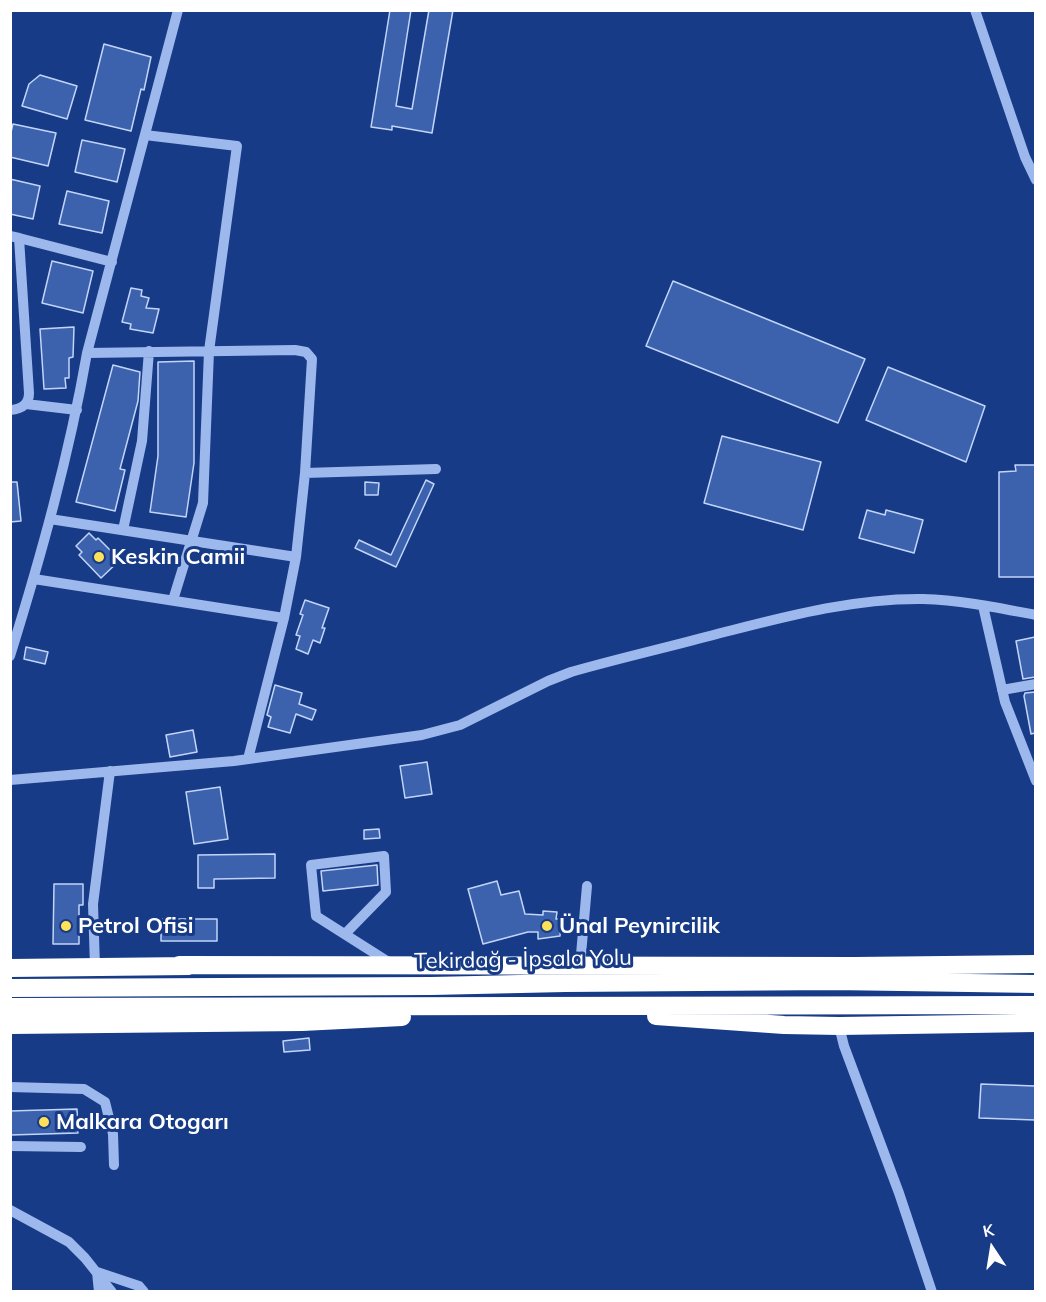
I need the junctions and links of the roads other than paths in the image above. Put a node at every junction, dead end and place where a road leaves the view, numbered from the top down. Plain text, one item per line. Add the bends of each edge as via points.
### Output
1 (178, 10) edge
2 (975, 10) edge
3 (145, 135) junction
4 (1035, 180) edge
5 (15, 237) edge
6 (112, 262) junction
7 (149, 351) junction
8 (209, 351) junction
9 (87, 353) junction
10 (26, 404) junction
11 (10, 410) edge
12 (77, 410) junction
13 (436, 469) dead end
14 (304, 473) junction
15 (50, 519) junction
16 (123, 530) junction
17 (192, 541) junction
18 (296, 556) junction
19 (34, 579) junction
20 (173, 600) junction
21 (983, 606) junction
22 (1035, 615) edge
23 (284, 618) junction
24 (10, 656) edge
25 (1035, 684) edge
26 (1002, 690) junction
27 (248, 759) junction
28 (110, 771) junction
29 (10, 780) edge
30 (1035, 781) edge
31 (588, 886) dead end
32 (345, 934) junction
33 (1035, 964) edge
34 (179, 966) junction
35 (579, 966) junction
36 (95, 967) junction
37 (396, 967) junction
38 (10, 968) edge
39 (565, 983) junction
40 (1035, 984) edge
41 (10, 988) edge
42 (1035, 1005) edge
43 (610, 1006) junction
44 (10, 1007) edge
45 (564, 1007) junction
46 (1035, 1023) edge
47 (10, 1025) edge
48 (839, 1026) junction
49 (10, 1086) edge
50 (10, 1146) edge
51 (81, 1148) dead end
52 (114, 1165) dead end
53 (10, 1210) edge
54 (97, 1272) junction
55 (99, 1292) edge
56 (112, 1292) edge
57 (144, 1292) edge
58 (932, 1292) edge

1 - 3 street
2 - 4 street
3 - 6 street
3 - 8 street via 237,146
5 - 6 street
5 - 10 street via 29,393
6 - 9 street
7 - 8 street
7 - 9 street
7 - 16 street via 142,441
8 - 14 street via 295,350 306,352 312,359
8 - 17 street via 203,503
9 - 12 street
10 - 11 street
10 - 12 street
12 - 15 street
13 - 14 street
14 - 18 street
15 - 16 street
15 - 19 street
16 - 17 street
17 - 18 street
17 - 20 street
18 - 23 street
19 - 20 street
19 - 24 street
20 - 23 street
21 - 22 street
21 - 26 street
21 - 27 street via 938,600 892,600 799,614 572,672 441,731
23 - 27 street
25 - 26 street
26 - 30 street
27 - 28 street
28 - 29 street
28 - 36 street via 93,904
31 - 35 street
32 - 32 street via 316,916 311,865 384,856 386,892
32 - 37 street
33 - 35 highway
34 - 36 highway
34 - 37 highway
34 - 39 highway
35 - 37 highway
36 - 38 highway
39 - 40 highway, Tekirdağ - İpsala Yolu
39 - 41 highway, Tekirdağ - İpsala Yolu
42 - 43 highway, Tekirdağ - İpsala Yolu
43 - 45 highway, Tekirdağ - İpsala Yolu
43 - 48 highway via 658,1017
44 - 45 highway, Tekirdağ - İpsala Yolu
45 - 47 highway via 302,1022
46 - 48 highway
48 - 58 street
49 - 52 street via 84,1089 105,1102 113,1134
50 - 51 street
53 - 54 street via 69,1242
54 - 55 street
54 - 56 street
54 - 57 street via 139,1286

